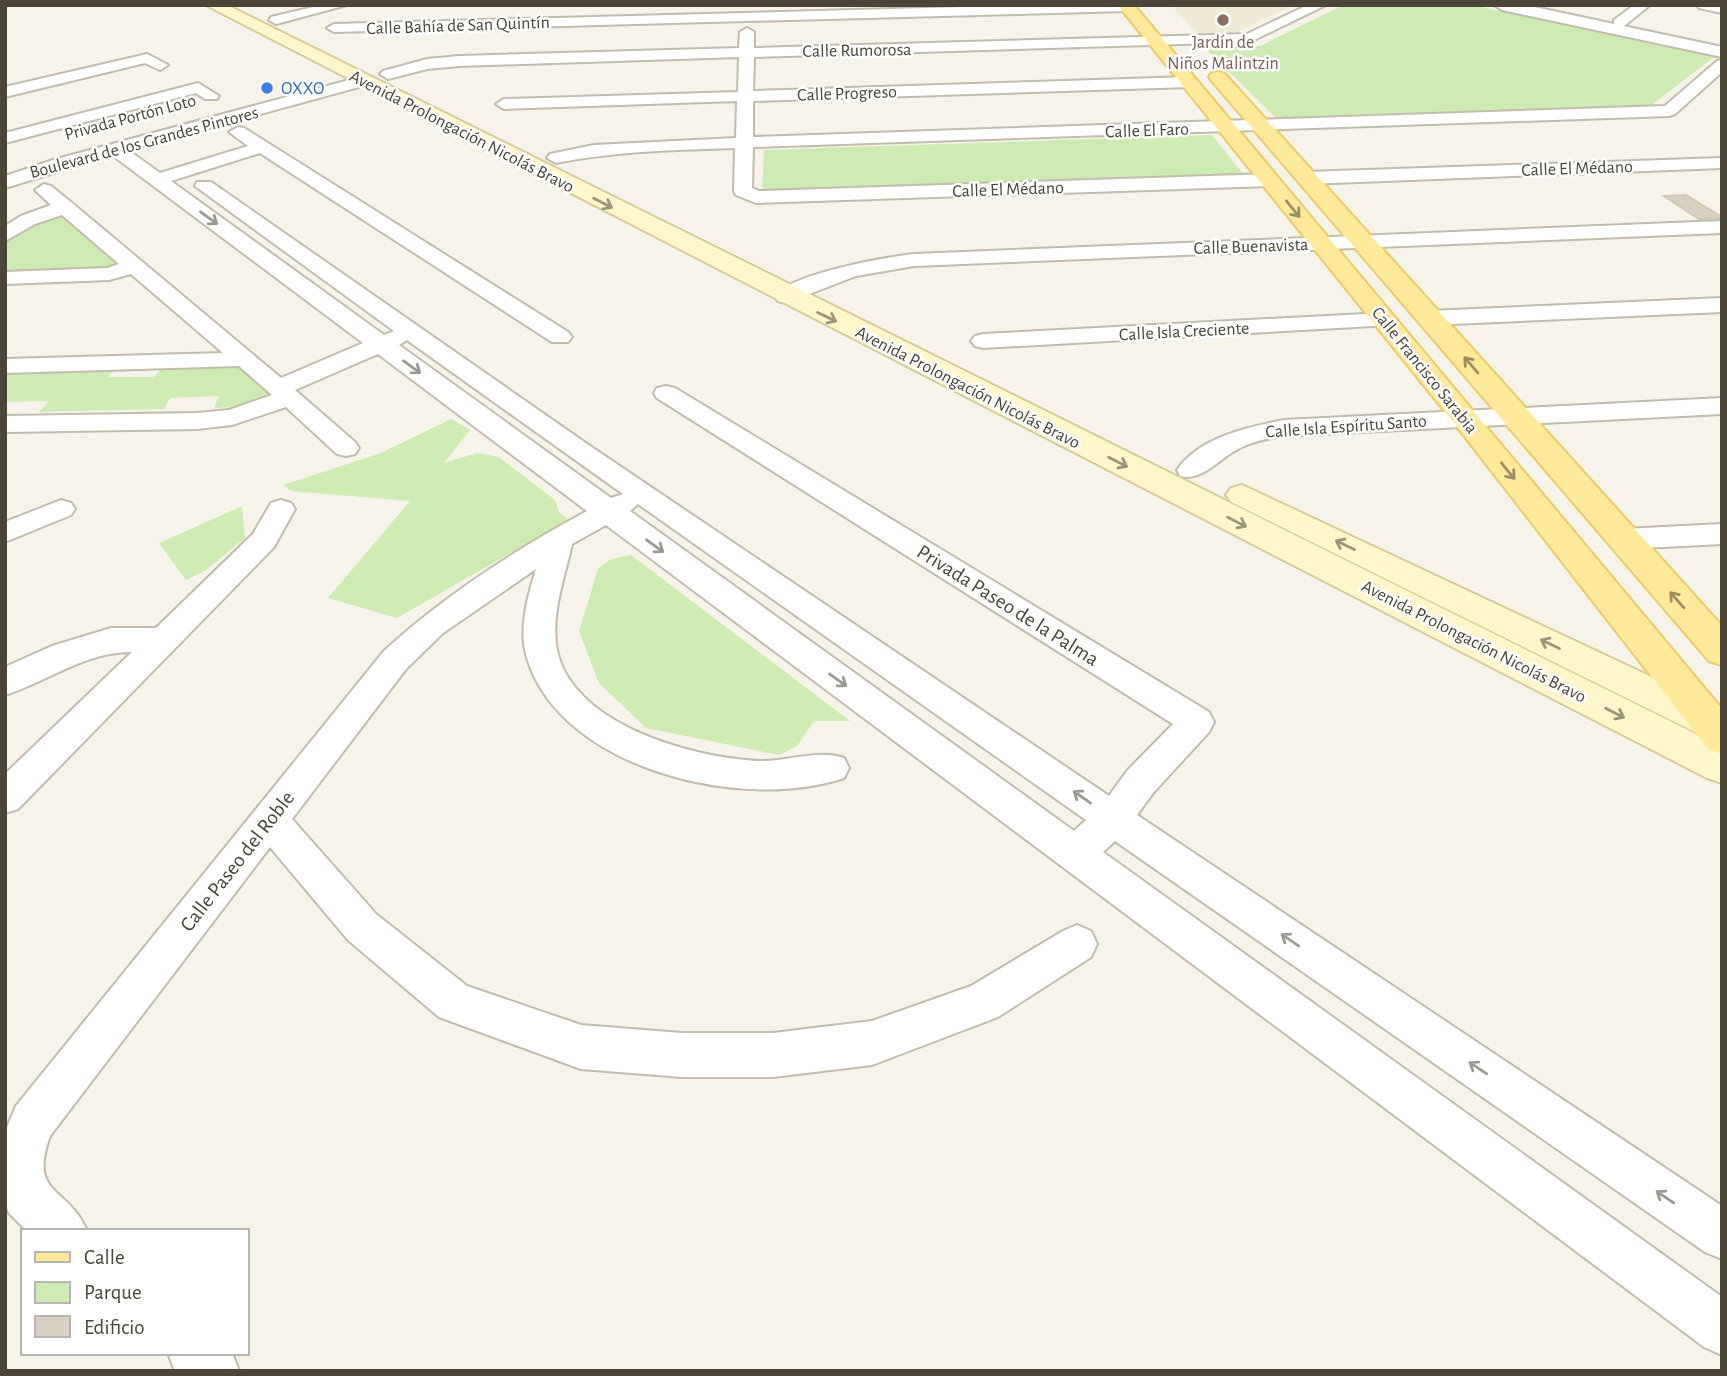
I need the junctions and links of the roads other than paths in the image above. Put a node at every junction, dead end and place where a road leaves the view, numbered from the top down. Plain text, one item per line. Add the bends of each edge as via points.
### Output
1 (214, 5) edge
2 (245, 5) edge
3 (340, 5) edge
4 (1320, 5) edge
5 (1502, 5) edge
6 (1531, 5) edge
7 (1643, 5) edge
8 (1127, 6) edge
9 (748, 11) edge
10 (276, 20) junction
11 (1619, 23) junction
12 (334, 28) dead end
13 (1163, 33) junction
14 (1186, 41) junction
15 (1722, 45) edge
16 (1722, 52) edge
17 (746, 53) junction
18 (1722, 64) edge
19 (29, 73) dead end
20 (388, 74) junction
21 (364, 81) junction
22 (1190, 82) junction
23 (5, 92) edge
24 (58, 94) junction
25 (747, 96) junction
26 (5, 103) edge
27 (504, 104) dead end
28 (1226, 127) junction
29 (1261, 127) junction
30 (115, 135) junction
31 (5, 138) edge
32 (745, 144) junction
33 (5, 149) edge
34 (556, 158) junction
35 (1722, 163) edge
36 (167, 174) junction
37 (1307, 178) junction
38 (1270, 180) junction
39 (5, 182) edge
40 (44, 190) dead end
41 (65, 207) junction
42 (1722, 227) edge
43 (5, 235) edge
44 (1322, 243) junction
45 (1363, 243) junction
46 (134, 266) junction
47 (5, 278) edge
48 (799, 290) junction
49 (1722, 305) edge
50 (1430, 318) junction
51 (1384, 320) junction
52 (388, 333) junction
53 (560, 337) dead end
54 (983, 341) dead end
55 (244, 359) junction
56 (5, 366) edge
57 (995, 374) dead end
58 (277, 387) junction
59 (666, 393) dead end
60 (1722, 406) edge
61 (1516, 416) junction
62 (1465, 418) junction
63 (5, 424) edge
64 (346, 448) dead end
65 (1178, 464) joint
66 (642, 492) junction
67 (61, 509) dead end
68 (281, 509) dead end
69 (608, 511) junction
70 (5, 533) edge
71 (1722, 534) edge
72 (559, 539) junction
73 (1624, 539) junction
74 (163, 640) junction
75 (1722, 651) edge
76 (5, 682) edge
77 (1717, 728) edge
78 (1722, 766) edge
79 (831, 768) dead end
80 (5, 798) edge
81 (269, 819) junction
82 (1113, 819) junction
83 (1074, 854) junction
84 (1077, 944) dead end
85 (61, 1229) edge
86 (1722, 1235) edge
87 (1722, 1329) edge
88 (196, 1355) edge
89 (213, 1371) edge

1 - 21 main road, Avenida Prolongación Nicolás Bravo
2 - 10 main road, Avenida Prolongación Nicolás Bravo
3 - 10 street
4 - 14 street via 1250,38
5 - 16 street
6 - 11 street
7 - 11 street
8 - 9 street, Calle Bahía de San Quintín
8 - 13 main road, Calle Francisco Sarabia
9 - 12 street, Calle Bahía de San Quintín
9 - 17 street
10 - 20 main road, Avenida Prolongación Nicolás Bravo
11 - 15 street
13 - 14 main road, Calle Francisco Sarabia
13 - 17 street, Calle Rumorosa
13 - 22 main road, Calle Francisco Sarabia
14 - 29 main road, Calle Francisco Sarabia
17 - 20 street, Calle Rumorosa via 459,61
17 - 25 street
18 - 29 street, Calle El Faro via 1669,111
19 - 24 street
20 - 21 main road
20 - 34 main road, Avenida Prolongación Nicolás Bravo
21 - 30 street, Boulevard de los Grandes Pintores
21 -> 48 main road, Avenida Prolongación Nicolás Bravo
22 - 25 street, Calle Progreso
22 - 28 main road, Calle Francisco Sarabia
23 - 24 street
24 - 24 street via 160,65 147,58
24 - 26 street
24 - 30 street
25 - 27 street, Calle Progreso
25 - 32 street
28 - 29 street, Calle El Faro
28 - 32 street, Calle El Faro
28 - 38 main road, Calle Francisco Sarabia
29 - 37 main road, Calle Francisco Sarabia
30 - 30 street, Privada Portón Loto via 211,96 198,88
30 - 31 street, Privada Portón Loto
30 - 33 street, Privada Portón Loto
30 - 36 street
30 - 39 street, Boulevard de los Grandes Pintores
32 - 34 street, Calle El Faro via 610,148
32 - 38 street, Calle El Médano via 743,191 766,197
34 - 48 main road, Avenida Prolongación Nicolás Bravo
35 - 37 street, Calle El Médano
36 - 52 street
36 - 53 street via 252,141
37 - 45 main road, Calle Francisco Sarabia
38 -> 44 main road, Calle Francisco Sarabia
40 - 41 street
41 - 43 street via 28,220
41 - 46 street
42 - 45 street, Calle Buenavista
44 - 45 street, Calle Buenavista
44 - 48 street, Calle Buenavista via 914,260 865,266
44 - 51 main road, Calle Francisco Sarabia
45 - 50 main road, Calle Francisco Sarabia
46 - 47 street via 110,274
46 - 55 street
48 - 57 main road, Avenida Prolongación Nicolás Bravo
48 -> 78 main road, Avenida Prolongación Nicolás Bravo
49 - 50 street
61 -> 50 main road, Calle Francisco Sarabia
51 - 54 street, Calle Isla Creciente
51 - 62 main road, Calle Francisco Sarabia
52 - 58 street
52 - 66 street
52 -> 69 street
55 - 56 street
55 - 58 street
58 - 63 street via 232,417
58 - 64 street
59 - 82 street, Privada Paseo de la Palma via 1197,722 1140,782
60 - 61 street, Calle Isla Espíritu Santo
61 - 62 street, Calle Isla Espíritu Santo
61 - 73 main road, Calle Francisco Sarabia
62 - 65 street, Calle Isla Espíritu Santo via 1262,432
62 -> 77 main road, Calle Francisco Sarabia
77 -> 65 main road, Avenida Prolongación Nicolás Bravo
66 - 69 street, Calle Paseo del Roble
82 -> 66 street
67 - 70 street
68 - 74 street via 264,540
69 - 72 street, Calle Paseo del Roble
69 -> 83 street
71 - 73 street
72 - 79 street via 540,629 543,658 559,692 589,720 635,749 694,767 762,776
72 - 81 street, Calle Paseo del Roble via 432,625 395,660
75 -> 73 main road, Calle Francisco Sarabia
74 - 76 street via 111,640 62,654
74 - 80 street
81 - 84 street via 362,926 454,1002 581,1046 681,1055 760,1055 872,1043 984,1002
81 - 85 street, Calle Paseo del Roble via 32,1122 18,1160 26,1196
82 - 83 street, Privada Paseo de la Palma
86 -> 82 street
83 - 87 street
88 - 89 street

